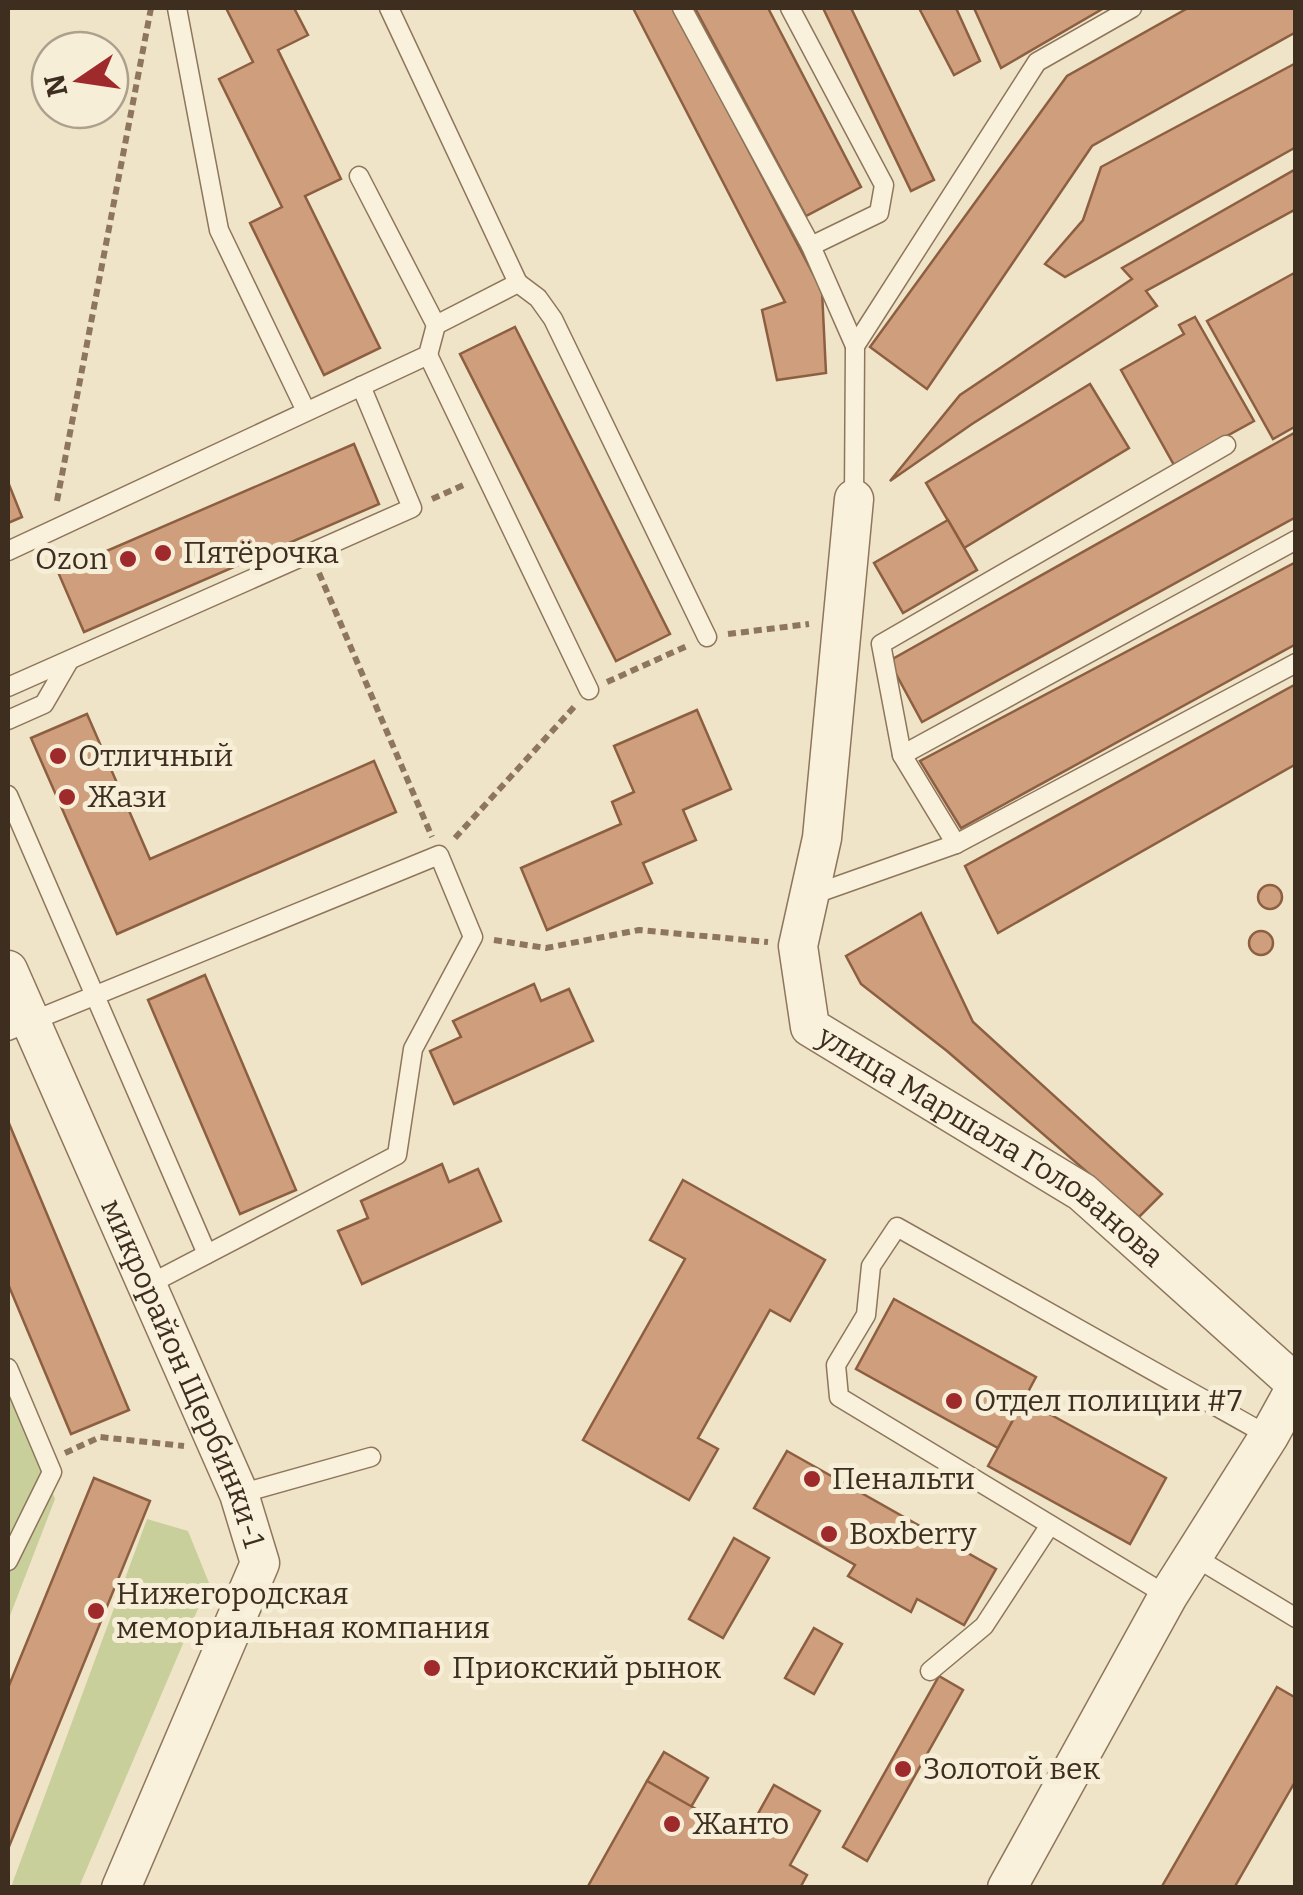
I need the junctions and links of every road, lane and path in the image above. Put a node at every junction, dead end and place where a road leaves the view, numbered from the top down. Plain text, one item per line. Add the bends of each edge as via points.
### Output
1 (151, 8) edge
2 (177, 8) edge
3 (389, 8) edge
4 (682, 8) edge
5 (790, 8) edge
6 (1132, 8) edge
7 (359, 176) dead end
8 (811, 246) junction
9 (518, 283) junction
10 (436, 325) junction
11 (856, 346) junction
12 (428, 355) junction
13 (360, 386) junction
14 (306, 411) junction
15 (1226, 445) dead end
16 (485, 476) junction
17 (854, 499) joint
18 (412, 508) junction
19 (52, 532) junction
20 (1296, 540) edge
21 (8, 551) edge
22 (310, 554) junction
23 (843, 620) junction
24 (707, 637) junction
25 (70, 660) junction
26 (1296, 663) edge
27 (8, 687) edge
28 (590, 690) junction
29 (8, 720) edge
30 (902, 755) junction
31 (8, 795) edge
32 (956, 844) junction
33 (440, 855) junction
34 (809, 897) junction
35 (473, 936) junction
36 (798, 946) junction
37 (8, 970) edge
38 (94, 995) junction
39 (19, 1026) edge
40 (207, 1254) junction
41 (146, 1286) junction
42 (8, 1368) edge
43 (1296, 1386) edge
44 (1269, 1436) junction
45 (220, 1450) junction
46 (371, 1457) dead end
47 (48, 1460) junction
48 (239, 1494) junction
49 (1050, 1526) junction
50 (1193, 1556) junction
51 (8, 1561) edge
52 (1168, 1596) junction
53 (1296, 1618) edge
54 (930, 1671) dead end
55 (121, 1888) edge
56 (1008, 1888) edge

1 - 19 path
2 - 14 lane via 220,230
3 - 9 lane
4 - 8 lane
5 - 8 lane via 884,185 879,212
6 - 11 lane via 1037,62
7 - 10 lane
8 - 11 lane
9 - 10 lane
9 - 24 lane via 553,319
10 - 12 lane
11 - 17 lane
12 - 13 lane
12 - 16 lane
13 - 14 lane
13 - 18 lane
14 - 19 lane
15 - 30 lane via 882,644
16 - 18 path
16 - 28 lane
17 - 23 street, улица Маршала Голованова
18 - 22 lane
19 - 21 lane
20 - 30 lane
22 - 25 lane
22 - 33 path
23 - 24 path
23 - 34 street, улица Маршала Голованова via 822,838
24 - 28 path
25 - 27 lane
25 - 29 lane via 44,704
26 - 32 lane
28 - 33 path
30 - 32 lane
31 - 38 lane
32 - 34 lane
33 - 35 lane
33 - 38 lane
34 - 36 street, улица Маршала Голованова
35 - 36 path via 546,948 639,930
35 - 40 lane via 413,1048 397,1156
36 - 43 street, улица Маршала Голованова via 810,1027 1082,1192
37 - 39 street, микрорайон Щербинки-1
38 - 39 lane
38 - 40 lane
39 - 41 street, микрорайон Щербинки-1
40 - 41 lane
41 - 45 street, микрорайон Щербинки-1
42 - 47 lane
43 - 44 street
44 - 49 lane via 897,1227 871,1266 866,1315 836,1364 839,1397
44 - 50 street
45 - 47 path via 100,1437
45 - 48 street, микрорайон Щербинки-1
46 - 48 lane
47 - 51 lane via 52,1472
48 - 55 street, микрорайон Щербинки-1 via 260,1564
49 - 52 lane
49 - 54 lane via 984,1626
50 - 52 street
50 - 53 lane
52 - 56 street

